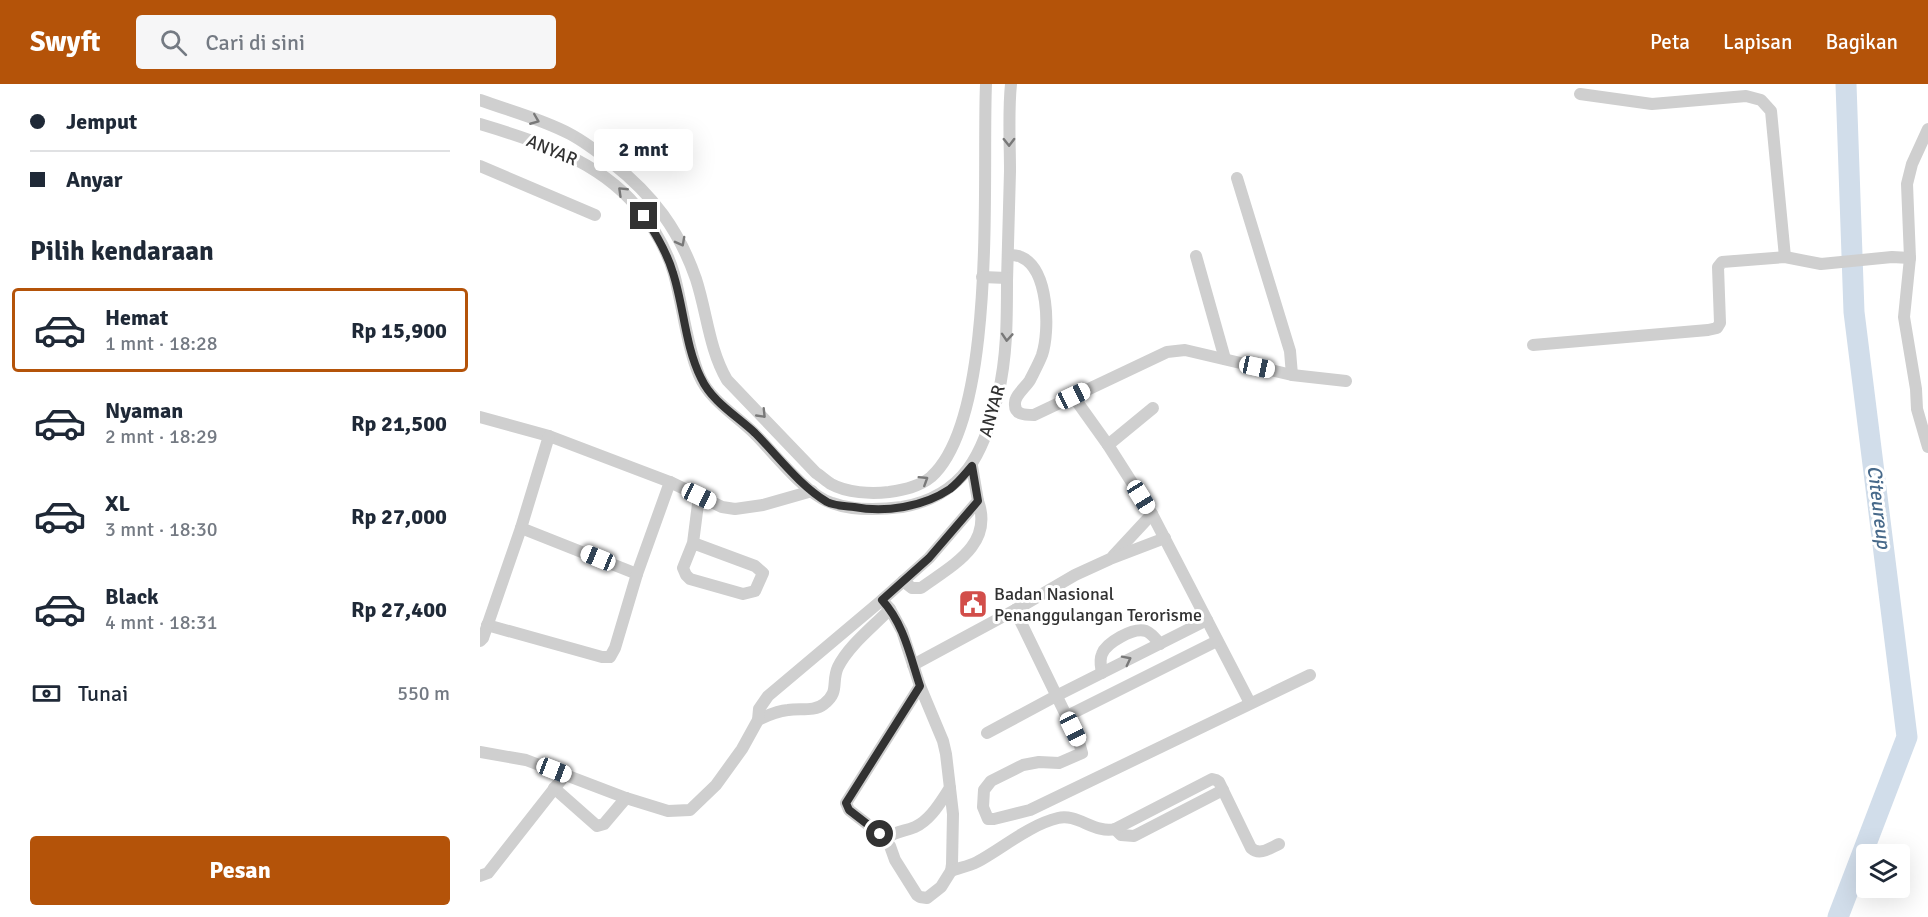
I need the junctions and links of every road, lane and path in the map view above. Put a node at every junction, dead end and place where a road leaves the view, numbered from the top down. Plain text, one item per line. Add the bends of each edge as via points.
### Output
1 (986, 84) edge
2 (1011, 84) edge
3 (1580, 94) dead end
4 (480, 100) edge
5 (480, 124) edge
6 (1928, 129) edge
7 (480, 166) edge
8 (1237, 178) dead end
9 (595, 215) dead end
10 (1008, 255) junction
11 (1196, 256) dead end
12 (1785, 257) junction
13 (1910, 258) junction
14 (982, 277) junction
15 (1007, 278) junction
16 (711, 340) junction
17 (1533, 345) dead end
18 (691, 349) junction
19 (1225, 360) junction
20 (1292, 375) junction
21 (1346, 381) dead end
22 (1073, 396) junction
23 (1153, 408) dead end
24 (480, 417) edge
25 (549, 436) junction
26 (1108, 445) junction
27 (1928, 447) edge
28 (972, 466) junction
29 (670, 482) junction
30 (838, 487) junction
31 (812, 491) junction
32 (699, 496) junction
33 (978, 501) junction
34 (830, 503) junction
35 (1152, 514) junction
36 (520, 528) junction
37 (1165, 538) junction
38 (693, 543) junction
39 (1110, 559) junction
40 (637, 574) junction
41 (903, 581) junction
42 (886, 605) junction
43 (1015, 610) junction
44 (1207, 620) junction
45 (487, 625) junction
46 (480, 641) edge
47 (1217, 641) junction
48 (1160, 644) junction
49 (913, 665) junction
50 (1102, 673) junction
51 (1310, 675) dead end
52 (920, 686) junction
53 (1056, 696) junction
54 (1250, 703) junction
55 (1067, 716) junction
56 (758, 720) junction
57 (987, 733) dead end
58 (480, 752) edge
59 (565, 775) junction
60 (554, 788) junction
61 (950, 788) junction
62 (1223, 790) junction
63 (627, 798) junction
64 (1158, 807) junction
65 (1165, 820) junction
66 (1115, 829) junction
67 (885, 839) junction
68 (1279, 844) dead end
69 (951, 871) junction
70 (480, 876) edge

1 - 14 street, ANYAR
2 -> 10 street, ANYAR
3 - 12 street via 1652,104 1746,96 1761,100 1770,111
4 -> 16 street, ANYAR via 570,134 639,185 683,244 697,281
18 -> 5 street, ANYAR via 673,272 657,235 618,186 567,155
6 - 13 street via 1907,184
7 - 9 street
8 - 20 street via 1290,351
10 - 15 street, ANYAR
10 - 22 street via 1021,257 1032,266 1044,292 1047,327 1042,354 1015,399 1017,412 1034,415
11 - 19 street
12 - 13 street via 1821,264
12 - 17 street via 1719,264 1717,328
13 - 27 street via 1904,317 1917,409
14 - 15 street
30 -> 14 street, ANYAR via 874,492 914,486 932,476 949,454 958,436 975,368
15 -> 28 street, ANYAR via 1004,366 990,426
16 - 18 street
16 -> 30 street, ANYAR via 727,380 816,473
18 - 31 street, ANYAR via 705,386
19 - 20 street
19 - 22 street via 1185,350 1167,352
20 - 21 street
22 - 26 street
23 - 26 street
24 - 25 street
25 - 29 street
25 - 36 street
26 - 35 street
28 - 33 street
28 - 34 street, ANYAR via 949,489 921,503 874,510
29 - 32 street
29 - 40 street
30 - 34 street
31 - 32 street via 763,505 735,508 722,507
31 - 34 street, ANYAR
32 - 38 street
33 - 41 street via 929,558
33 - 41 street via 983,513 981,530 968,552 921,588 912,588
35 - 37 street
35 - 39 street
36 - 40 street
36 - 45 street
37 - 39 street
37 - 44 street
38 - 38 street via 755,566 763,573 755,591 743,594 690,579 683,568
39 - 43 street
40 - 45 street via 610,657
41 - 42 street
42 - 49 street via 902,632
42 - 56 street via 768,696 759,709
42 - 56 street via 843,660 837,670 834,693 824,705 773,713
43 - 49 street
43 - 53 street
44 - 47 street
44 - 48 street
45 - 46 street
47 - 54 street
47 - 55 street
50 -> 48 street
48 - 50 street via 1145,631 1128,633 1106,647 1101,656
49 - 52 street
50 - 53 street
51 - 54 street
52 - 61 street via 943,741
52 - 67 street via 846,803 849,810
53 - 55 street
53 - 57 street
54 - 55 street via 1030,810 988,819 983,807 984,790 991,781 1023,765 1059,763 1082,753
56 - 63 street via 716,785 693,807 668,811
58 - 59 street via 526,760
59 - 60 street
59 - 63 street
60 - 63 street via 597,826 604,824
60 - 70 street via 488,873
61 - 67 street via 921,823
61 - 69 street
62 - 64 street via 1212,779
62 - 65 street
62 - 68 street via 1255,852
64 - 65 street
64 - 66 street
65 - 66 street via 1130,836
66 - 69 street via 1107,831 1061,817
67 - 69 street via 920,897 932,894

